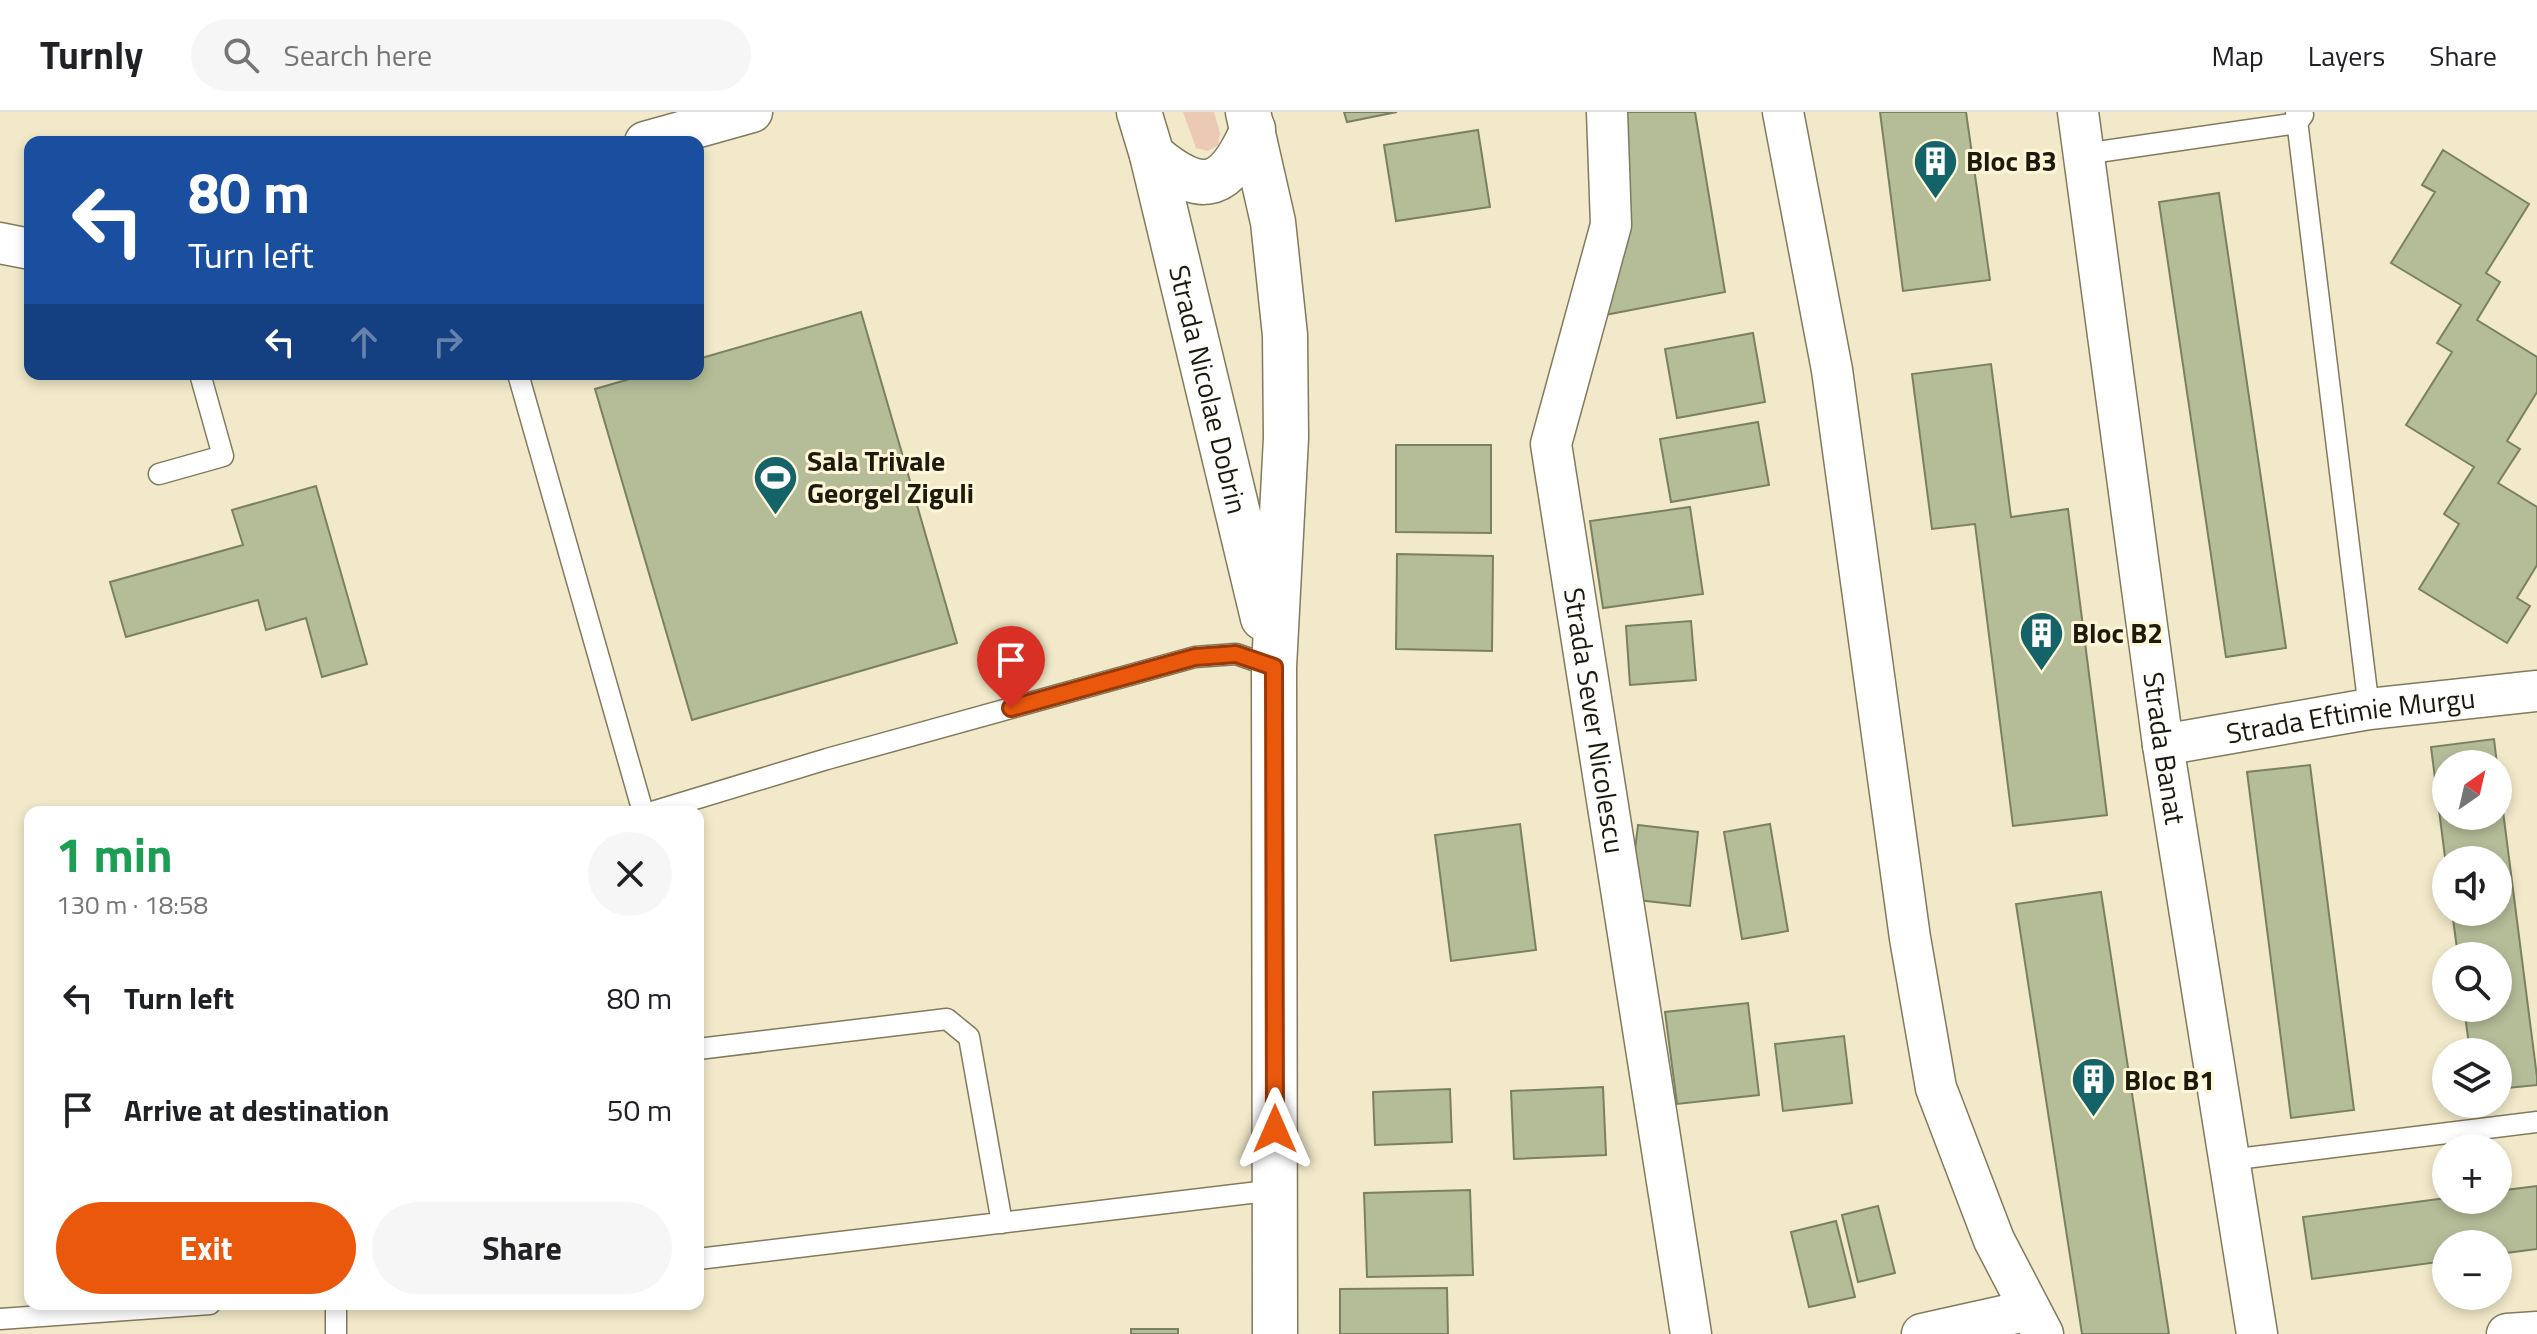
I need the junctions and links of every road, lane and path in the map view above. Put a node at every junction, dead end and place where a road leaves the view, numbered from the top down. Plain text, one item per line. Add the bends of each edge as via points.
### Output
1 (752, 112) edge
2 (1139, 112) edge
3 (1607, 112) edge
4 (1783, 112) edge
5 (2078, 112) edge
6 (2300, 116) edge
7 (1250, 120) edge
8 (666, 136) edge
9 (2084, 154) junction
10 (1152, 155) junction
11 (0, 243) edge
12 (24, 248) edge
13 (202, 380) edge
14 (520, 380) edge
15 (159, 474) dead end
16 (1274, 667) junction
17 (2537, 691) edge
18 (2369, 709) junction
19 (2163, 745) junction
20 (641, 806) edge
21 (672, 806) edge
22 (704, 1048) edge
23 (2537, 1122) edge
24 (2229, 1160) junction
25 (1275, 1190) junction
26 (1002, 1223) junction
27 (704, 1258) edge
28 (126, 1310) edge
29 (336, 1310) edge
30 (0, 1319) edge
31 (2037, 1322) edge
32 (2537, 1332) edge
33 (336, 1334) edge
34 (1275, 1334) edge
35 (1691, 1334) edge
36 (1922, 1334) edge
37 (2257, 1334) edge
38 (2507, 1334) edge

1 - 8 street
2 - 10 main road, Strada Nicolae Dobrin
3 - 35 street, Strada Sever Nicolescu via 1611,225 1551,444
4 - 31 street via 1832,370 1910,938 1936,1088 1994,1240
5 - 9 street, Strada Banat
6 - 9 lane
6 - 18 lane
7 - 10 main road via 1239,159 1227,174 1209,182 1170,170
7 - 16 main road, Strada Nicolae Dobrin via 1273,222 1285,335 1286,438
9 - 19 street, Strada Banat
10 - 16 main road, Strada Nicolae Dobrin
11 - 12 street
13 - 15 lane via 223,456
14 - 20 lane
16 - 21 lane via 1236,654 1195,657
16 - 25 main road, Strada Nicolae Dobrin
17 - 18 street, Strada Eftimie Murgu
18 - 19 street, Strada Eftimie Murgu
19 - 24 street, Strada Banat
22 - 26 lane via 947,1019 969,1037
23 - 24 lane
24 - 37 street, Strada Banat
25 - 26 lane
25 - 34 main road, Strada Nicolae Dobrin
26 - 27 lane
28 - 30 lane
29 - 33 lane
31 - 36 street
32 - 38 street

